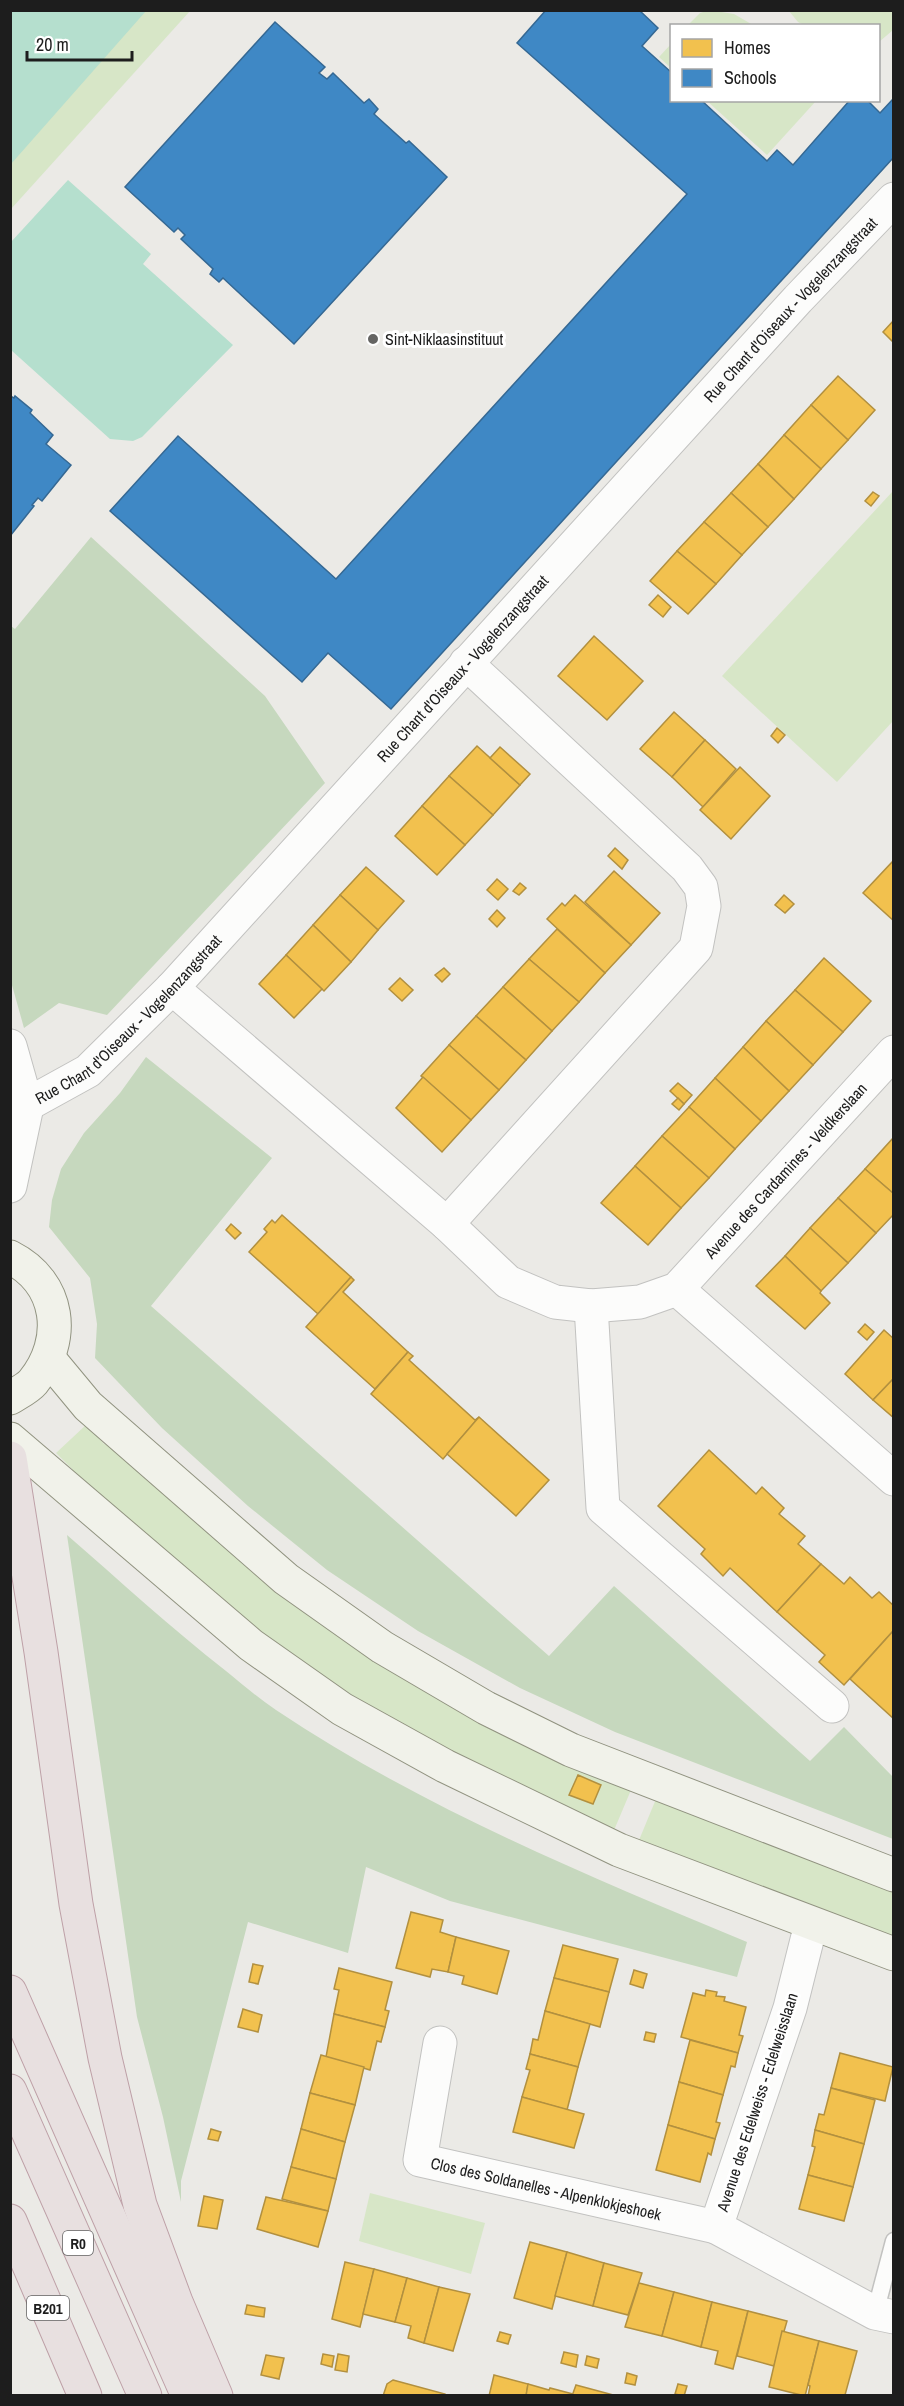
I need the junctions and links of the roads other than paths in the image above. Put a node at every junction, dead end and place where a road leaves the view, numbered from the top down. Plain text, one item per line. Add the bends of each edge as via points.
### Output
1 (894, 199) edge
2 (466, 663) junction
3 (172, 988) junction
4 (10, 1046) edge
5 (894, 1052) edge
6 (19, 1110) edge
7 (10, 1186) edge
8 (447, 1224) junction
9 (10, 1257) edge
10 (677, 1289) junction
11 (591, 1306) junction
12 (49, 1359) junction
13 (10, 1398) edge
14 (10, 1439) edge
15 (10, 1458) edge
16 (894, 1479) edge
17 (832, 1706) dead end
18 (894, 1875) edge
19 (811, 1924) junction
20 (894, 1954) edge
21 (10, 1992) edge
22 (440, 2043) dead end
23 (10, 2091) edge
24 (10, 2222) edge
25 (717, 2227) junction
26 (894, 2241) edge
27 (884, 2315) edge
28 (85, 2396) edge
29 (145, 2396) edge
30 (188, 2396) edge
31 (216, 2396) edge

1 - 2 street, Rue Chant d'Oiseaux - Vogelenzangstraat
2 - 3 street, Rue Chant d'Oiseaux - Vogelenzangstraat
2 - 8 street via 687,868 701,887 704,906 696,948
3 - 6 street, Rue Chant d'Oiseaux - Vogelenzangstraat via 88,1071
3 - 8 street
4 - 6 street
5 - 10 street, Avenue des Cardamines - Veldkerslaan
6 - 7 street
8 - 11 street via 508,1282 555,1302
9 - 12 street via 42,1283 53,1307 56,1333
10 - 11 street via 640,1302
10 - 16 street
11 - 17 street via 603,1508
12 - 13 street via 32,1384
12 - 18 street via 88,1406 286,1579 382,1647 486,1708 571,1750
14 - 19 street via 251,1645 342,1709 445,1766 609,1846
15 - 31 highway via 76,1904 110,2081 140,2205
19 - 20 street
19 - 25 street, Avenue des Edelweiss - Edelweisslaan via 790,2008
21 - 30 highway
22 - 25 street, Clos des Soldanelles - Alpenklokjeshoek via 420,2160
23 - 29 highway, R0
24 - 28 highway, B201
25 - 27 street, Avenue des Edelweiss - Edelweisslaan
26 - 27 lane

